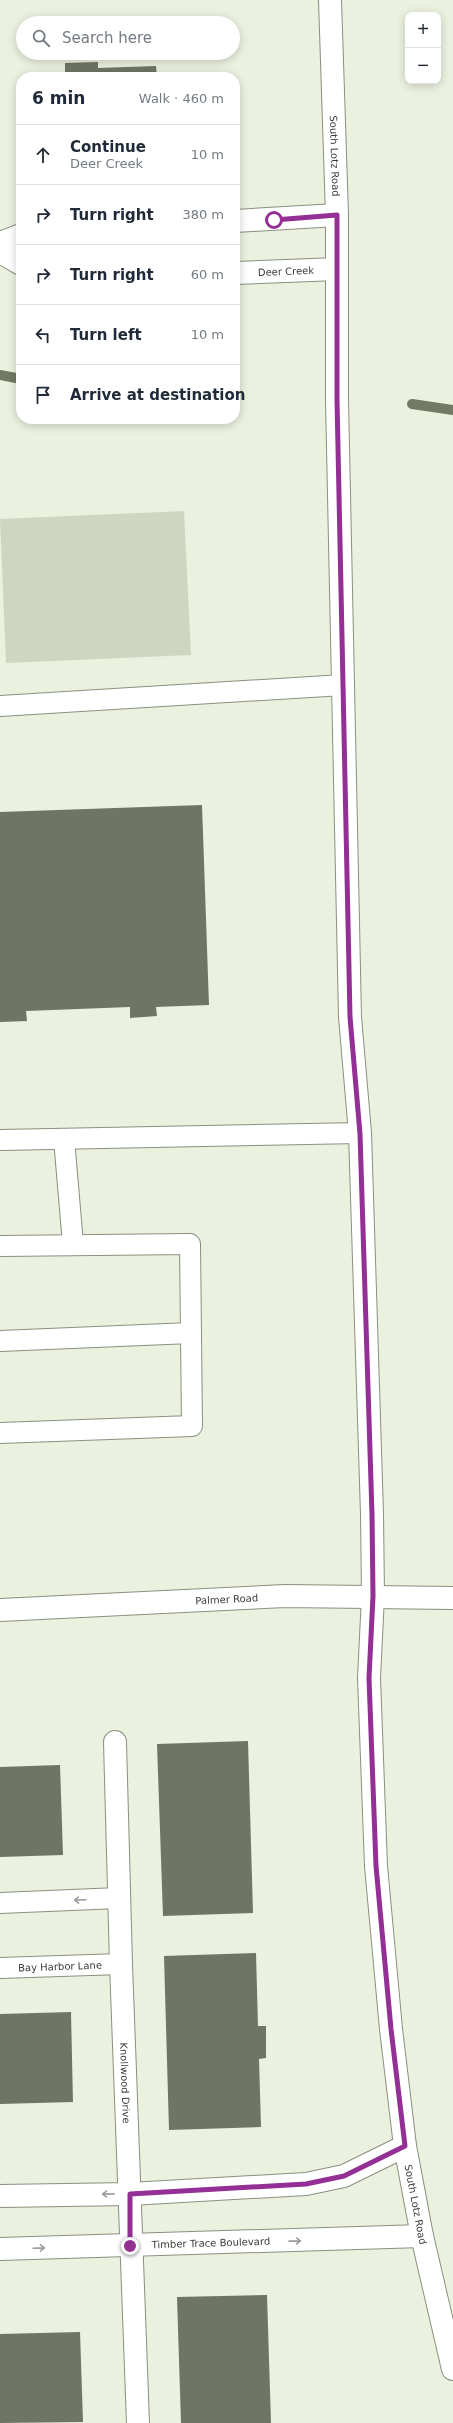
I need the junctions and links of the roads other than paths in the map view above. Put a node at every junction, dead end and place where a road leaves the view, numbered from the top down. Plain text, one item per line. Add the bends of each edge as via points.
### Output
1 (330, 0) edge
2 (337, 215) junction
3 (240, 221) edge
4 (16, 237) edge
5 (0, 243) edge
6 (0, 252) edge
7 (16, 261) edge
8 (337, 269) junction
9 (240, 272) edge
10 (343, 685) junction
11 (0, 706) edge
12 (360, 1134) junction
13 (64, 1139) junction
14 (0, 1140) edge
15 (73, 1244) junction
16 (0, 1246) edge
17 (191, 1333) junction
18 (0, 1341) edge
19 (0, 1433) edge
20 (373, 1596) junction
21 (453, 1598) edge
22 (0, 1610) edge
23 (115, 1742) dead end
24 (119, 1898) junction
25 (0, 1903) edge
26 (121, 1964) junction
27 (0, 1968) edge
28 (405, 2146) junction
29 (130, 2194) junction
30 (0, 2196) edge
31 (422, 2236) junction
32 (130, 2246) junction
33 (0, 2249) edge
34 (453, 2369) edge
35 (138, 2423) edge

1 - 2 street, South Lotz Road
2 - 3 street
2 - 8 street, South Lotz Road
4 - 5 street
6 - 7 street
8 - 9 street, Deer Creek
8 - 10 street, South Lotz Road via 337,408
10 - 11 lane
10 - 12 street, South Lotz Road via 350,1017
12 - 13 lane
12 - 20 street, South Lotz Road
13 - 14 lane
13 - 15 lane
15 - 16 lane
15 - 17 lane via 190,1244
17 - 18 lane
17 - 19 lane via 192,1426
20 - 21 street, Palmer Road
20 - 22 street, Palmer Road via 285,1596
20 - 28 street, South Lotz Road via 369,1678 376,1866
23 - 24 street, Knollwood Drive
24 -> 25 lane
24 - 26 street, Knollwood Drive
26 - 27 lane, Bay Harbor Lane
26 - 29 street, Knollwood Drive
28 - 29 street via 344,2176 306,2184
28 - 31 street, South Lotz Road
29 -> 30 street
29 - 32 street, Knollwood Drive
32 -> 31 street, Timber Trace Boulevard
31 - 34 street, South Lotz Road
33 -> 32 street, Timber Trace Boulevard
32 - 35 street, Knollwood Drive

